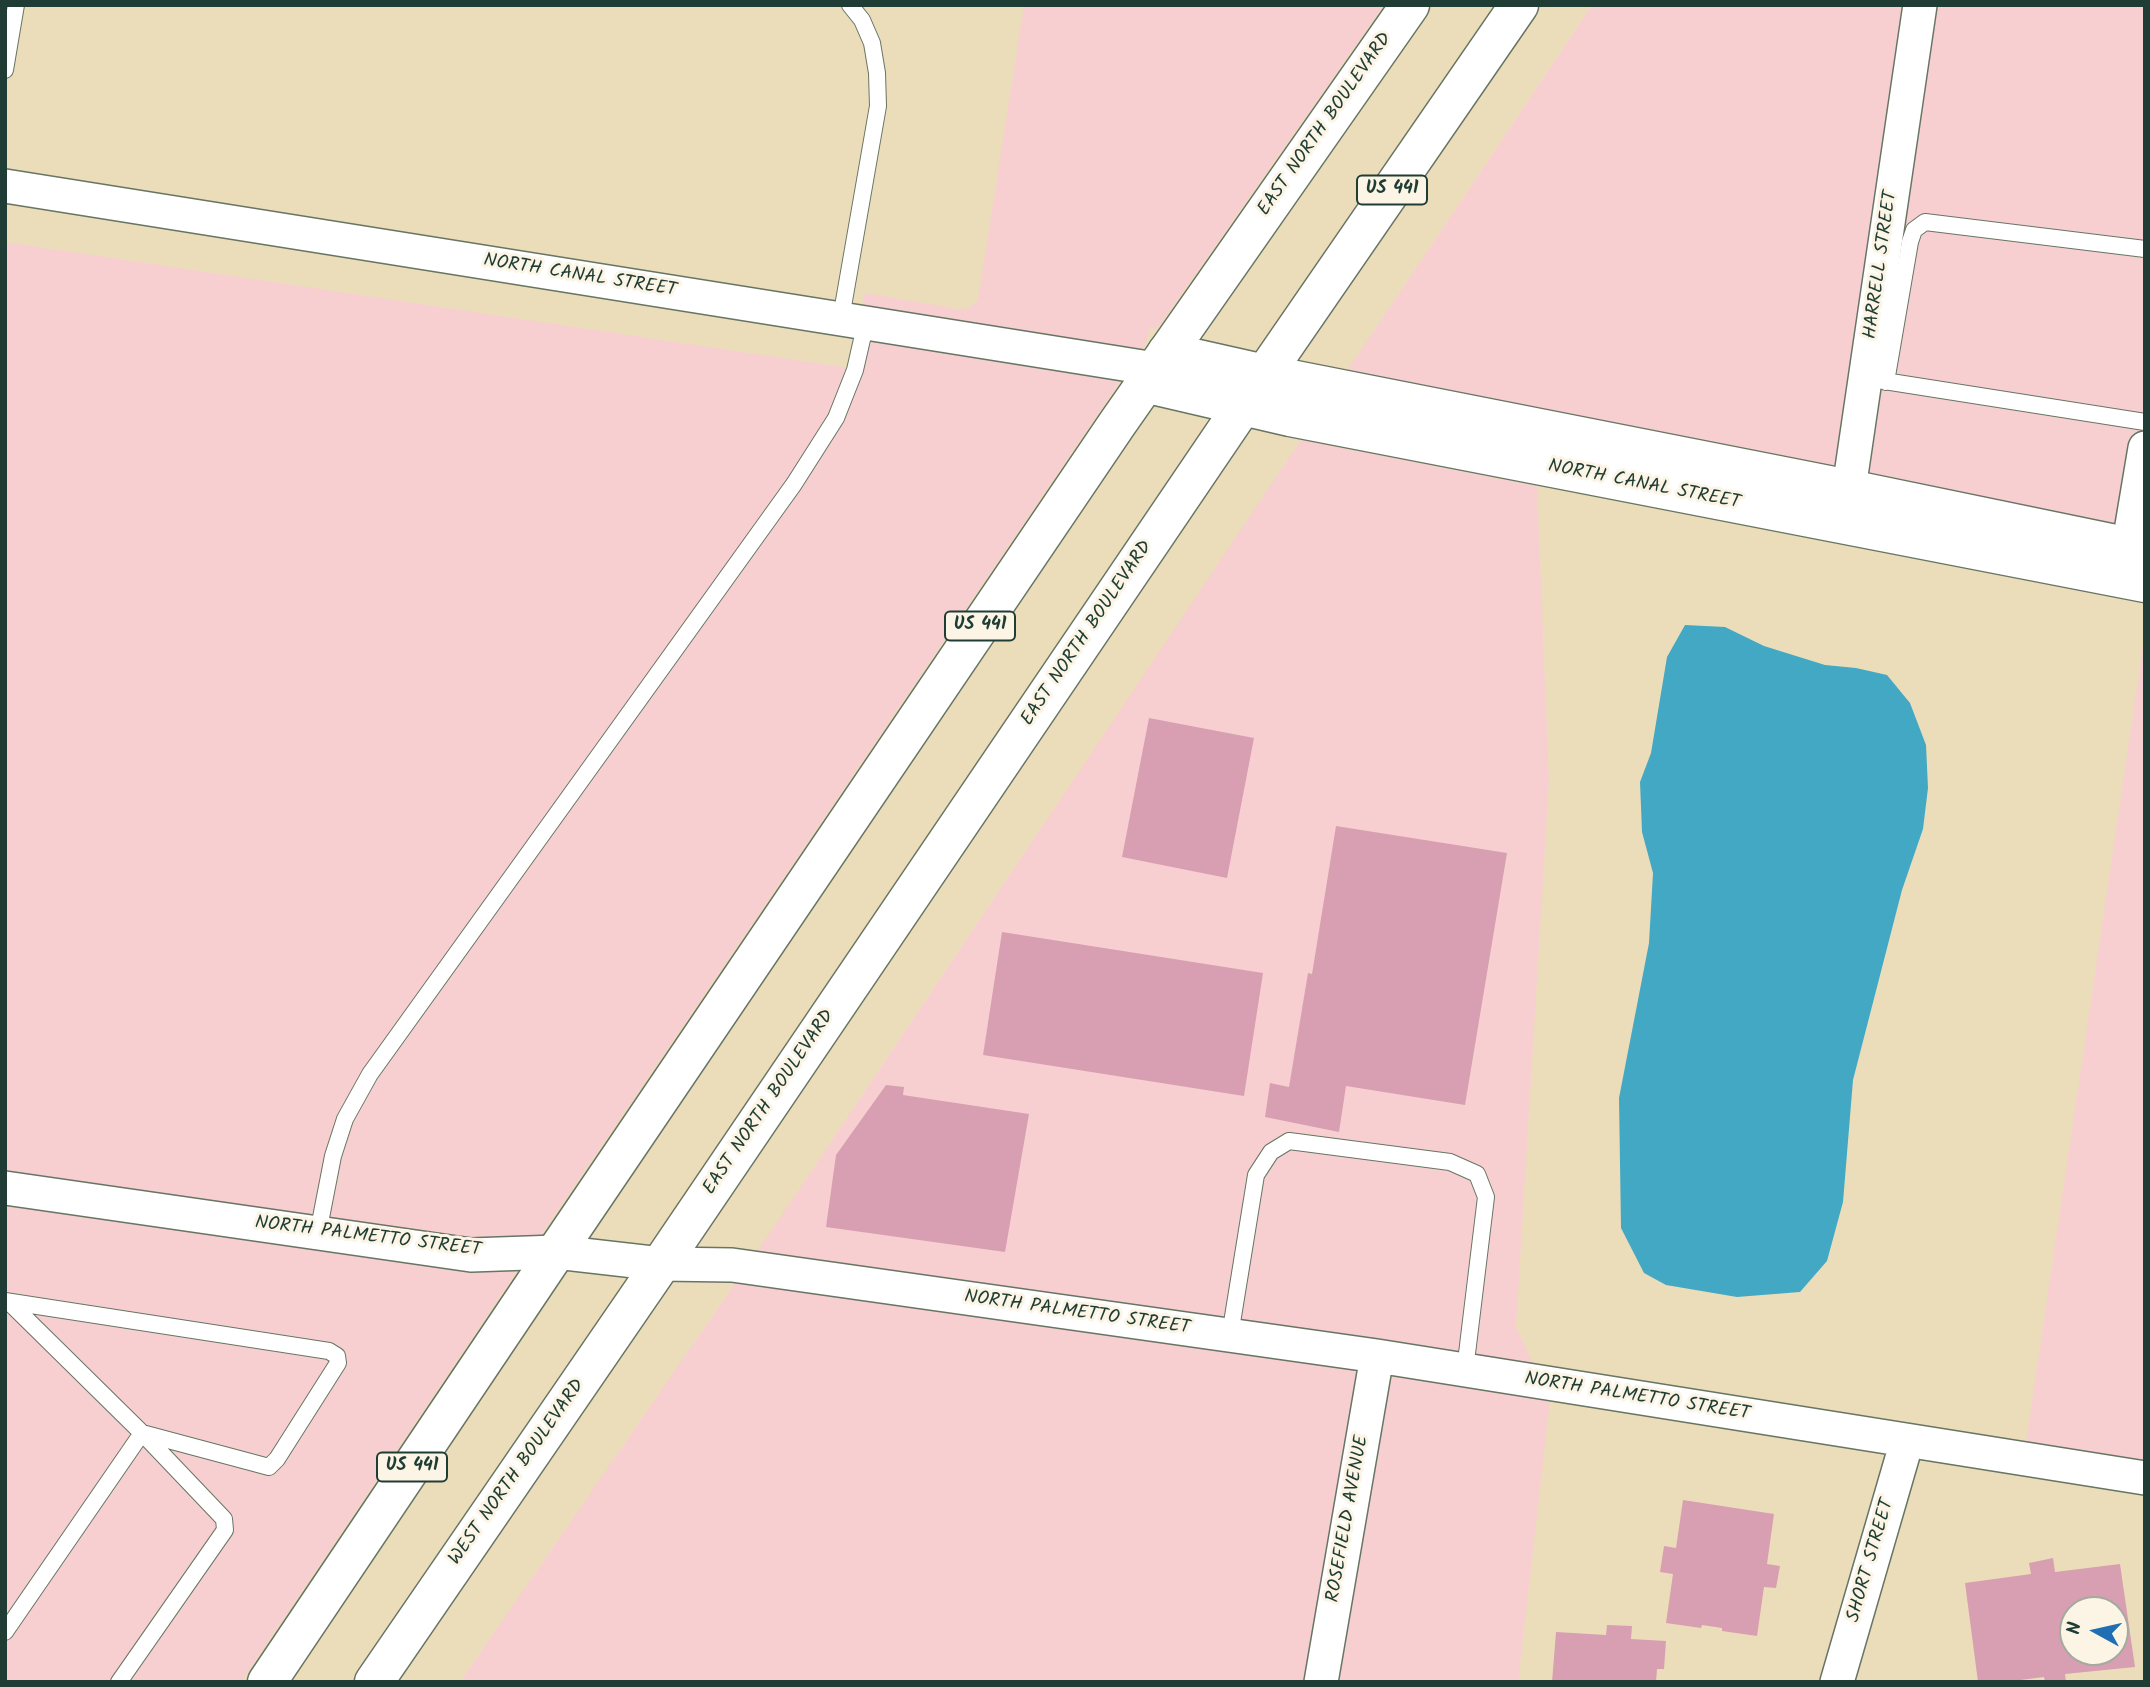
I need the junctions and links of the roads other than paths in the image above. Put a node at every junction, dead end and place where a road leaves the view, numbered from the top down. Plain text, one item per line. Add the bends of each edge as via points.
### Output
1 (16, 5) edge
2 (850, 5) edge
3 (1410, 5) edge
4 (1519, 5) edge
5 (1920, 5) edge
6 (5, 70) edge
7 (5, 186) edge
8 (2145, 249) edge
9 (853, 320) junction
10 (1155, 368) junction
11 (1265, 374) junction
12 (1876, 380) junction
13 (1242, 407) junction
14 (2145, 422) edge
15 (2145, 448) edge
16 (1847, 507) junction
17 (2135, 565) edge
18 (5, 1188) edge
19 (317, 1233) junction
20 (556, 1252) junction
21 (661, 1264) junction
22 (7, 1302) edge
23 (1230, 1335) junction
24 (1377, 1356) junction
25 (1465, 1370) junction
26 (142, 1433) junction
27 (1907, 1441) junction
28 (2145, 1478) edge
29 (5, 1632) edge
30 (119, 1682) edge
31 (267, 1682) edge
32 (374, 1682) edge
33 (1321, 1682) edge
34 (1837, 1682) edge

1 - 6 lane
2 - 9 lane via 872,43 878,106
3 - 10 main road, EAST NORTH BOULEVARD / US 441
4 - 11 main road, EAST NORTH BOULEVARD / US 441
5 - 12 street, HARRELL STREET
7 - 9 street, NORTH CANAL STREET
8 - 12 lane via 1925,222 1914,230 1910,242
9 - 10 street, NORTH CANAL STREET
9 - 19 lane via 855,370 836,418 794,484 370,1074 345,1119
10 - 11 main road
10 - 13 main road, NORTH CANAL STREET
10 - 20 main road, EAST NORTH BOULEVARD / US 441
11 - 13 main road, EAST NORTH BOULEVARD / US 441
11 - 16 main road
12 - 14 lane
12 - 16 street, HARRELL STREET
13 - 16 main road, NORTH CANAL STREET
13 - 21 main road, EAST NORTH BOULEVARD / US 441
15 - 17 street
16 - 17 main road, NORTH CANAL STREET
18 - 19 street, NORTH PALMETTO STREET
19 - 20 street, NORTH PALMETTO STREET via 471,1255
20 - 21 street, NORTH PALMETTO STREET
20 - 31 main road, US 441
21 - 23 street, NORTH PALMETTO STREET via 732,1265
21 - 32 main road, WEST NORTH BOULEVARD / US 441
22 - 26 lane
22 - 26 lane via 337,1356 338,1363 269,1466
23 - 24 street, NORTH PALMETTO STREET
23 - 25 lane via 1256,1175 1271,1152 1289,1141 1450,1162 1478,1174 1486,1197
24 - 25 street, NORTH PALMETTO STREET
24 - 33 street, ROSEFIELD AVENUE
25 - 27 street, NORTH PALMETTO STREET
26 - 29 lane
26 - 30 lane via 224,1519 225,1530
27 - 28 street, NORTH PALMETTO STREET
27 - 34 street, SHORT STREET

